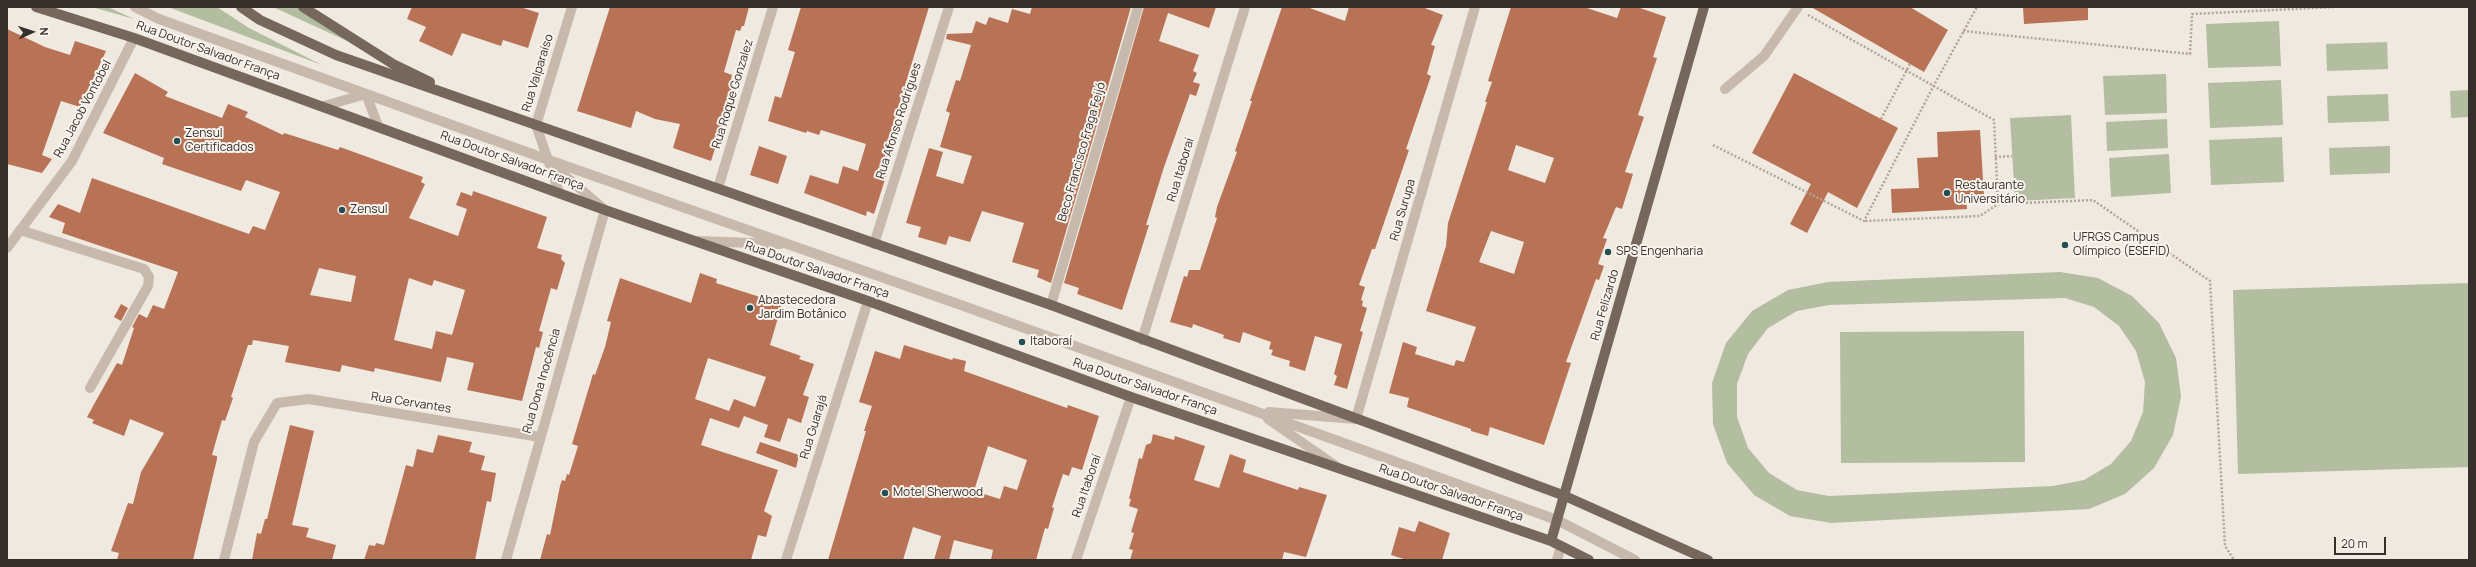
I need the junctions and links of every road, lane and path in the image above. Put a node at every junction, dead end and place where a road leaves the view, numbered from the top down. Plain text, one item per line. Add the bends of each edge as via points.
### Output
1 (36, 7) edge
2 (135, 7) edge
3 (241, 7) edge
4 (303, 7) edge
5 (572, 7) edge
6 (773, 7) edge
7 (949, 7) edge
8 (1138, 7) edge
9 (1245, 7) edge
10 (1474, 7) edge
11 (1704, 7) edge
12 (1977, 7) edge
13 (2335, 7) edge
14 (1798, 8) edge
15 (1963, 31) junction
16 (134, 38) junction
17 (1910, 64) dead end
18 (1907, 70) junction
19 (1934, 85) junction
20 (1725, 89) dead end
21 (366, 94) junction
22 (474, 104) junction
23 (324, 106) junction
24 (1881, 119) dead end
25 (378, 126) junction
26 (536, 126) junction
27 (1713, 145) dead end
28 (2012, 156) dead end
29 (1995, 157) junction
30 (546, 159) junction
31 (718, 188) junction
32 (559, 192) junction
33 (1998, 204) junction
34 (605, 210) junction
35 (1864, 221) junction
36 (20, 230) junction
37 (696, 241) junction
38 (874, 244) junction
39 (792, 245) junction
40 (7, 248) edge
41 (868, 301) junction
42 (1051, 305) junction
43 (1142, 340) junction
44 (90, 388) dead end
45 (1131, 397) junction
46 (1257, 411) junction
47 (1356, 419) junction
48 (540, 437) junction
49 (1338, 468) junction
50 (1565, 496) junction
51 (1557, 520) junction
52 (1551, 541) junction
53 (1561, 546) junction
54 (224, 560) edge
55 (506, 560) edge
56 (786, 560) edge
57 (1076, 560) edge
58 (1557, 560) edge
59 (1589, 560) edge
60 (1635, 560) edge
61 (1708, 560) edge
62 (2234, 560) edge

1 - 16 main road, Rua Doutor Salvador França
2 - 21 street
3 - 22 main road via 260,20 336,55
4 - 22 main road via 392,64
5 - 26 street, Rua Valparaíso
6 - 31 street, Rua Roque Gonzalez
7 - 38 street, Rua Afonso Rodrigues
8 - 42 street, Beco Francisco Fraga Feijó
9 - 43 street, Rua Itaboraí
10 - 47 street, Rua Surupa
11 - 50 main road, Rua Felizardo
12 - 15 path
13 - 15 path via 2192,14 2190,54
14 - 18 path
14 - 20 street via 1764,56
15 - 19 path
16 - 23 main road, Rua Doutor Salvador França
16 - 36 street, Rua Jacob Vontobel via 72,161
17 - 18 path
18 - 19 path
18 - 24 path
19 - 29 path via 1994,120
19 - 35 path
21 - 23 street
21 - 25 street
21 - 30 street
22 - 26 main road
23 - 25 main road, Rua Doutor Salvador França
25 - 32 main road, Rua Doutor Salvador França
26 - 30 street, Rua Valparaíso
26 - 31 main road
27 - 35 path
28 - 29 path
29 - 33 path
30 - 32 street, Rua Valparaíso
30 - 34 street
30 - 39 street
31 - 38 main road
32 - 34 main road, Rua Doutor Salvador França
33 - 35 path via 1980,216
33 - 62 path via 2093,200 2210,281 2225,546
34 - 37 main road, Rua Doutor Salvador França
34 - 48 street, Rua Dona Inocência
36 - 40 street, Rua Jacob Vontobel
36 - 44 street via 144,269 149,277 148,286
37 - 39 street
37 - 41 main road, Rua Doutor Salvador França
38 - 42 main road
39 - 46 street
41 - 45 main road, Rua Doutor Salvador França
41 - 56 street, Rua Guarajá
42 - 43 main road
43 - 47 main road
45 - 49 main road, Rua Doutor Salvador França
45 - 57 street, Rua Itaboraí
46 - 47 street
46 - 49 street
46 - 51 street
47 - 50 main road
48 - 54 street, Rua Cervantes via 309,399 277,403 254,442
48 - 55 street, Rua Dona Inocência
49 - 52 main road, Rua Doutor Salvador França
50 - 51 main road, Rua Felizardo
50 - 61 main road
51 - 52 main road, Rua Felizardo
51 - 60 street
52 - 53 main road, Rua Doutor Salvador França
53 - 58 street
53 - 59 main road, Rua Doutor Salvador França

